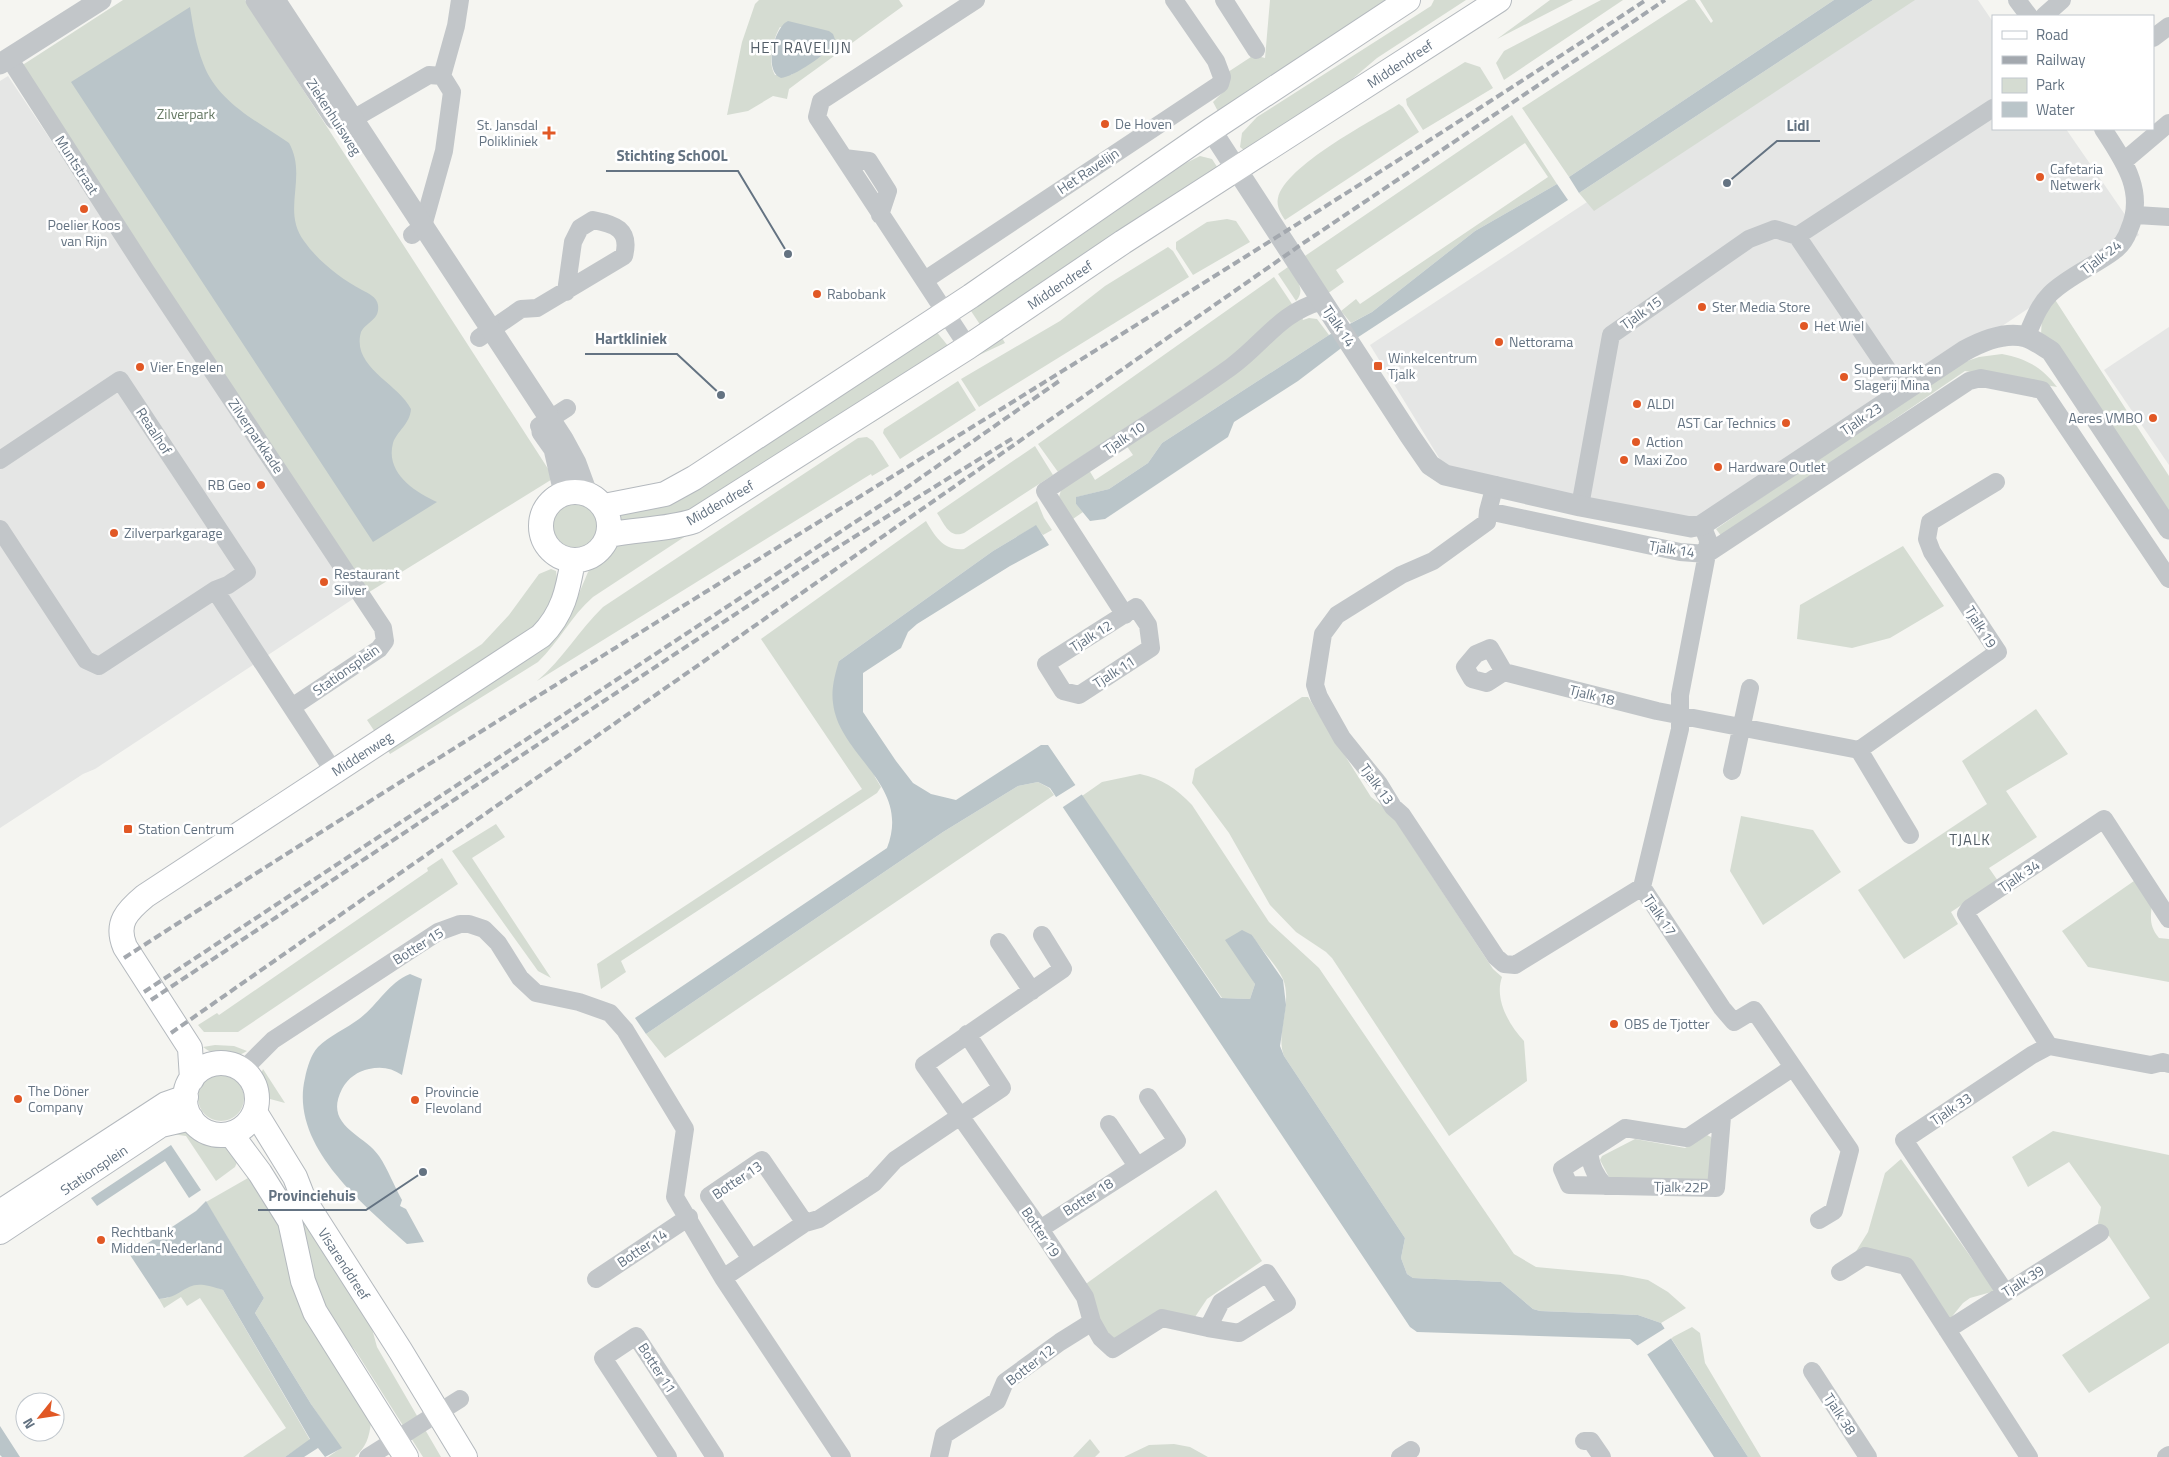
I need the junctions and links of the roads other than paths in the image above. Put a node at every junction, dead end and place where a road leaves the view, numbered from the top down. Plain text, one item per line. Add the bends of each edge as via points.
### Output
1 (101, 0) edge
2 (256, 0) edge
3 (275, 0) edge
4 (460, 0) edge
5 (976, 0) edge
6 (1174, 0) edge
7 (1224, 0) edge
8 (1408, 0) edge
9 (1499, 0) edge
10 (2017, 0) edge
11 (2062, 0) edge
12 (2028, 15) edge
13 (2045, 15) edge
14 (2169, 26) edge
15 (2154, 37) edge
16 (1256, 50) dead end
17 (5, 61) edge
18 (442, 76) junction
19 (1992, 109) edge
20 (353, 119) junction
21 (2169, 123) edge
22 (1211, 130) junction
23 (2104, 130) edge
24 (2124, 161) junction
25 (1236, 170) junction
26 (2136, 215) junction
27 (2169, 217) edge
28 (417, 230) junction
29 (1797, 236) junction
30 (146, 271) joint
31 (925, 280) junction
32 (566, 292) dead end
33 (1322, 302) junction
34 (947, 312) junction
35 (485, 334) junction
36 (2026, 337) junction
37 (968, 347) junction
38 (1902, 391) junction
39 (568, 408) dead end
40 (544, 422) junction
41 (0, 460) edge
42 (1996, 482) dead end
43 (1495, 485) junction
44 (564, 493) junction
45 (595, 500) junction
46 (1580, 506) junction
47 (1488, 511) junction
48 (1702, 525) junction
49 (0, 529) edge
50 (2169, 529) edge
51 (608, 535) junction
52 (1707, 554) junction
53 (573, 560) junction
54 (2169, 579) edge
55 (215, 590) junction
56 (366, 600) joint
57 (1130, 611) junction
58 (1046, 664) joint
59 (1504, 672) dead end
60 (1750, 688) dead end
61 (292, 707) junction
62 (1680, 714) junction
63 (1742, 729) junction
64 (1859, 750) junction
65 (1732, 771) dead end
66 (334, 772) junction
67 (1910, 834) dead end
68 (1642, 887) junction
69 (2169, 919) edge
70 (1042, 935) dead end
71 (999, 942) dead end
72 (1032, 991) junction
73 (967, 1034) junction
74 (2049, 1046) junction
75 (190, 1048) junction
76 (213, 1064) junction
77 (2169, 1064) edge
78 (1792, 1068) junction
79 (243, 1070) junction
80 (1148, 1097) dead end
81 (189, 1098) junction
82 (255, 1112) junction
83 (1722, 1116) junction
84 (959, 1118) junction
85 (1109, 1124) dead end
86 (230, 1134) junction
87 (1589, 1152) junction
88 (1136, 1166) junction
89 (1606, 1186) junction
90 (0, 1212) edge
91 (689, 1217) junction
92 (1819, 1220) dead end
93 (805, 1223) junction
94 (1040, 1229) junction
95 (0, 1232) edge
96 (2100, 1233) dead end
97 (752, 1259) junction
98 (1840, 1272) dead end
99 (723, 1278) junction
100 (596, 1279) dead end
101 (2005, 1292) junction
102 (1092, 1322) junction
103 (1208, 1328) dead end
104 (1948, 1330) junction
105 (1812, 1372) dead end
106 (460, 1399) dead end
107 (437, 1414) junction
108 (1584, 1441) dead end
109 (400, 1448) edge
110 (368, 1457) edge
111 (465, 1457) edge
112 (668, 1457) edge
113 (715, 1457) edge
114 (842, 1457) edge
115 (939, 1457) edge
116 (1602, 1457) edge
117 (1868, 1457) edge
118 (2029, 1457) edge

1 - 17 street
2 - 28 street, Ziekenhuisweg
3 - 20 street, Ziekenhuisweg
4 - 18 street
5 - 31 street via 821,101 817,117 844,158 869,161 888,191 880,215
6 - 31 street, Het Ravelijn via 1216,61 1222,77 1220,84
7 - 16 street
8 - 22 main road
9 - 25 main road, Middendreef
10 - 12 street
11 - 13 street
14 - 15 street
17 - 30 street, Muntstraat
18 - 20 street, Ziekenhuisweg via 429,75
18 - 28 street via 452,92 444,151
19 - 29 street
20 - 28 street, Ziekenhuisweg
21 - 24 street
22 - 25 street, Tjalk 14
22 - 34 main road
23 - 24 street, Tjalk 24
24 - 26 street, Tjalk 24 via 2135,189
25 - 33 street, Tjalk 14
25 - 37 main road, Middendreef
26 - 27 street
26 - 36 street, Tjalk 24 via 2125,240 2116,250 2051,293 2040,306
28 - 35 street, Ziekenhuisweg
29 - 38 street
29 - 46 street, Tjalk 15 via 1775,229 1749,239 1610,335
30 - 56 street, Zilverparkkade
31 - 34 street
32 - 35 street via 537,308 521,308
33 - 43 street, Tjalk 14 via 1430,465 1445,475
33 - 57 street, Tjalk 10 via 1298,309 1284,318 1234,365 1045,491
34 - 37 street
34 - 45 main road via 677,489 650,498
35 - 40 street, Ziekenhuisweg
36 - 38 street, Tjalk 23 via 2007,336 1983,341
36 - 50 street, Tjalk 23 via 2051,351
37 - 51 main road, Middendreef via 694,521
38 - 48 street, Tjalk 23
39 - 40 street
40 - 44 street, Ziekenhuisweg
40 - 45 street, Ziekenhuisweg via 576,463
41 - 55 street, Reaalhof via 120,380 247,572
42 - 64 street, Tjalk 19 via 1930,522 1927,539 1932,552 1998,652
43 - 46 street, Tjalk 14
43 - 47 street
44 - 45 main road via 576,491
44 - 53 main road via 548,505 543,514 542,533 552,551
45 - 51 main road via 610,525
46 - 48 street, Tjalk 14 via 1691,528
47 - 52 street, Tjalk 14 via 1680,552
47 - 68 street, Tjalk 13 via 1487,522 1472,534 1338,616 1323,634 1315,685 1319,697 1342,738 1402,816 1496,957 1504,964 1515,965
48 - 52 street, Tjalk 17 via 1708,540
49 - 55 street, Reaalhof via 86,660 99,666
51 - 53 main road via 594,555
52 - 54 street, Tjalk 23 via 1969,381 1982,378 2042,390
52 - 62 street, Tjalk 17 via 1680,695
53 - 66 main road, Middenweg via 560,613 541,636
55 - 61 street
56 - 61 street, Stationsplein via 383,628 385,642
57 - 58 street, Tjalk 12
57 - 58 street, Tjalk 11 via 1148,625 1151,648 1079,695 1064,691
59 - 62 street, Tjalk 18
60 - 63 street
61 - 66 street
62 - 63 street
62 - 68 street, Tjalk 17 via 1680,729
63 - 64 street
63 - 65 street
64 - 67 street
66 - 75 main road, Middenweg via 145,896 123,917 121,938 125,947
68 - 78 street, Tjalk 17 via 1734,1022 1754,1010
69 - 74 street, Tjalk 34 via 2104,819 1970,908 1966,914
70 - 72 street, Botter 19 via 1063,968
71 - 72 street
72 - 73 street, Botter 19
73 - 84 street, Botter 19 via 924,1065
73 - 84 street via 1002,1088
74 - 77 street via 2151,1065
74 - 101 street, Tjalk 33 via 1904,1140
75 - 76 main road
75 - 81 main road
76 - 79 main road via 228,1063
76 - 81 main road via 203,1068
78 - 83 street, Tjalk 22P
78 - 92 street, Tjalk 17 via 1850,1150 1834,1211
79 - 82 main road via 256,1089
79 - 91 street, Botter 15 via 273,1040 438,932 453,925 469,924 494,938 520,978 536,993 579,1002 610,1013 625,1030 685,1129 675,1198
80 - 88 street, Botter 18 via 1177,1141
81 - 86 main road via 208,1132
81 - 90 main road, Stationsplein via 166,1104
81 - 95 main road, Stationsplein via 161,1125
82 - 86 main road via 241,1130
82 - 107 main road, Visarenddreef via 295,1177 304,1200
83 - 87 street, Tjalk 22P via 1687,1138 1625,1128
83 - 89 street, Tjalk 22P via 1716,1188
84 - 93 street via 888,1166 874,1183 819,1219
84 - 94 street, Botter 19
85 - 88 street
86 - 109 main road via 260,1173 290,1221 303,1281 315,1312
87 - 89 street via 1598,1179
87 - 89 street, Tjalk 22P via 1562,1169 1569,1185
88 - 94 street, Botter 18
91 - 99 street
91 - 100 street, Botter 14
93 - 97 street
93 - 97 street, Botter 13 via 762,1160 709,1196
94 - 102 street, Botter 19 via 1085,1297
96 - 101 street, Tjalk 39
97 - 99 street
98 - 104 street via 1865,1256 1906,1266
99 - 114 street
101 - 104 street, Tjalk 39
102 - 103 street, Botter 19 via 1101,1338 1113,1349 1162,1318
102 - 115 street, Botter 12 via 1005,1382 997,1401 944,1435
104 - 118 street
105 - 117 street, Tjalk 38
106 - 107 street
107 - 109 street
107 - 111 main road, Visarenddreef
108 - 116 street via 1592,1441
109 - 110 street
112 - 113 street, Botter 11 via 603,1358 636,1336

